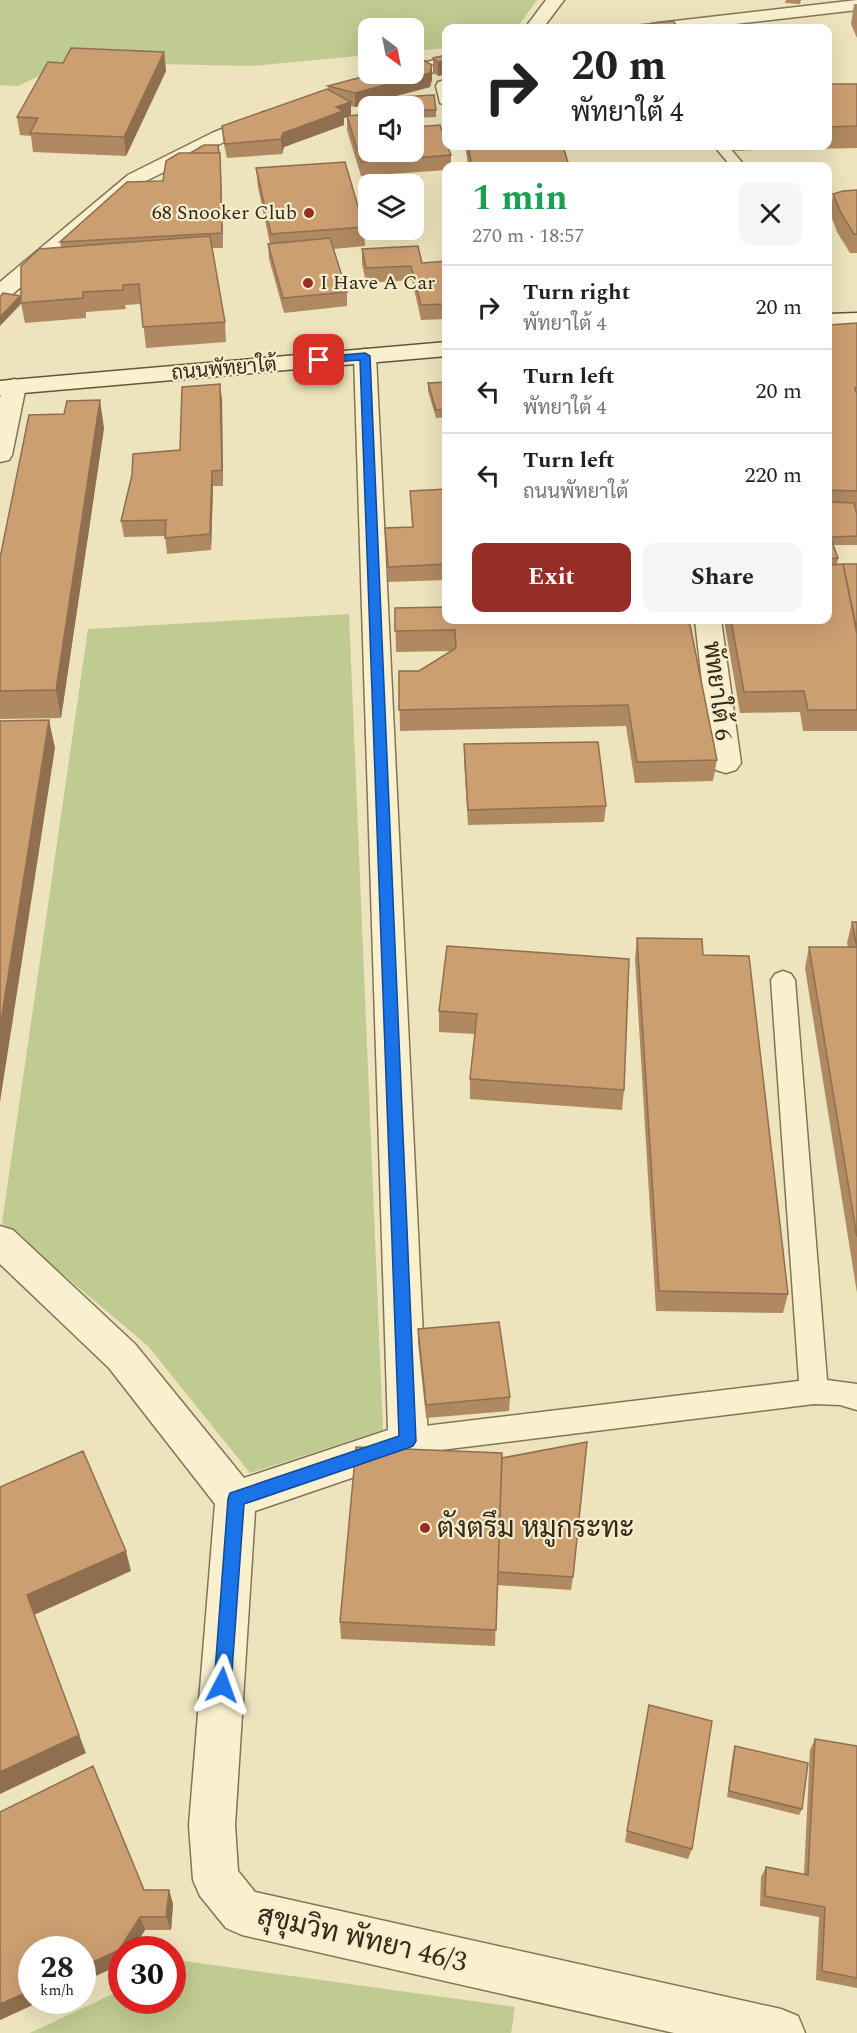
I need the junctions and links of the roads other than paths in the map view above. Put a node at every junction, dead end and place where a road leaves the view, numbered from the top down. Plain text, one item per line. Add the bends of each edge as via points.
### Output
1 (555, 0) edge
2 (857, 5) edge
3 (537, 24) edge
4 (714, 24) edge
5 (442, 64) edge
6 (424, 68) edge
7 (283, 110) edge
8 (722, 150) edge
9 (737, 162) edge
10 (0, 293) edge
11 (857, 320) edge
12 (832, 321) edge
13 (442, 349) edge
14 (365, 356) junction
15 (7, 387) edge
16 (0, 455) edge
17 (709, 624) edge
18 (726, 763) dead end
19 (783, 980) dead end
20 (0, 1241) edge
21 (814, 1392) junction
22 (857, 1397) edge
23 (408, 1441) junction
24 (236, 1499) junction
25 (781, 2033) edge

1 - 3 street
2 - 4 street
5 - 6 street
7 - 10 street via 135,179
8 - 9 lane
11 - 12 street
13 - 14 street, ถนนพัทยาใต้
14 - 15 street, ถนนพัทยาใต้
14 - 23 street
15 - 16 street
17 - 18 street, พัทยาใต้ 6
19 - 21 lane
20 - 24 street via 122,1356
21 - 22 lane
21 - 23 lane
23 - 24 street
24 - 25 street, สุขุมวิท พัทยา 46/3 via 212,1825 216,1880 242,1912

